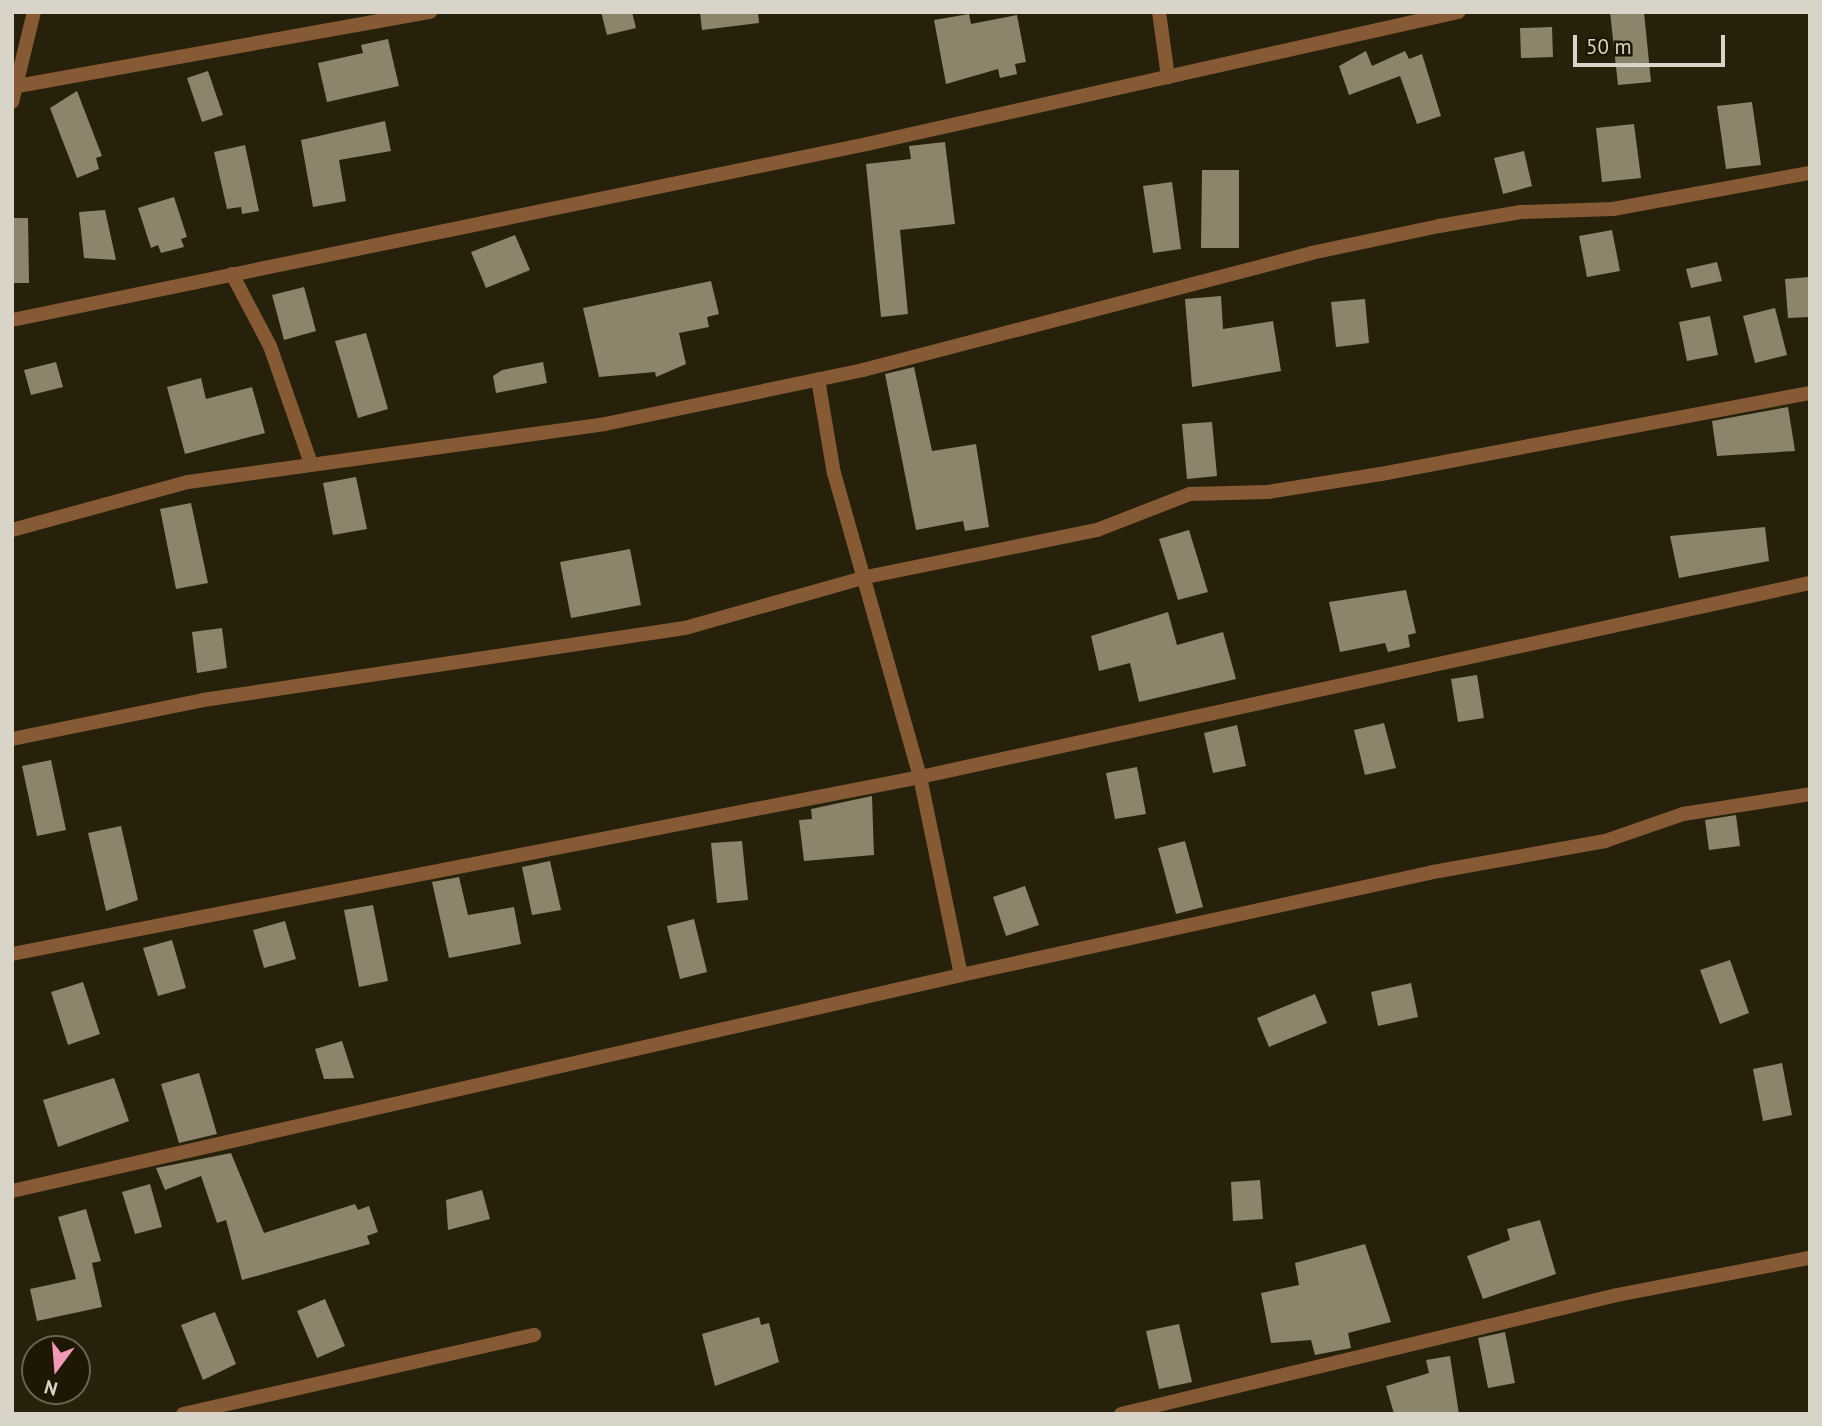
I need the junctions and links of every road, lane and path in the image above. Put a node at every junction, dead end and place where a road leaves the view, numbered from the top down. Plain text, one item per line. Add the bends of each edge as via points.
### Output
1 (34, 12) edge
2 (430, 12) edge
3 (1159, 12) edge
4 (1458, 12) edge
5 (1168, 77) junction
6 (14, 87) edge
7 (12, 102) edge
8 (1810, 173) edge
9 (232, 274) junction
10 (12, 320) edge
11 (817, 379) junction
12 (1810, 393) edge
13 (311, 464) junction
14 (12, 530) edge
15 (866, 576) junction
16 (1810, 583) edge
17 (12, 739) edge
18 (920, 777) junction
19 (1810, 794) edge
20 (12, 954) edge
21 (961, 975) junction
22 (12, 1191) edge
23 (1810, 1258) edge
24 (534, 1335) dead end
25 (183, 1414) edge
26 (1121, 1414) edge

1 - 6 street
2 - 6 street
3 - 5 street
4 - 5 street
5 - 9 street
6 - 7 street
8 - 11 street via 1668,201 1521,212 1439,226
9 - 10 street
9 - 13 street via 270,346
11 - 13 street via 605,424
11 - 15 street via 834,474
12 - 15 street via 1368,476 1268,492 1190,494 1097,530
13 - 14 street via 188,482
15 - 17 street via 685,628 203,700
15 - 18 street
16 - 18 street
18 - 20 street
18 - 21 street via 948,886
19 - 21 street via 1683,814 1605,841 1433,872
21 - 22 street
23 - 26 street via 1617,1295
24 - 25 street

